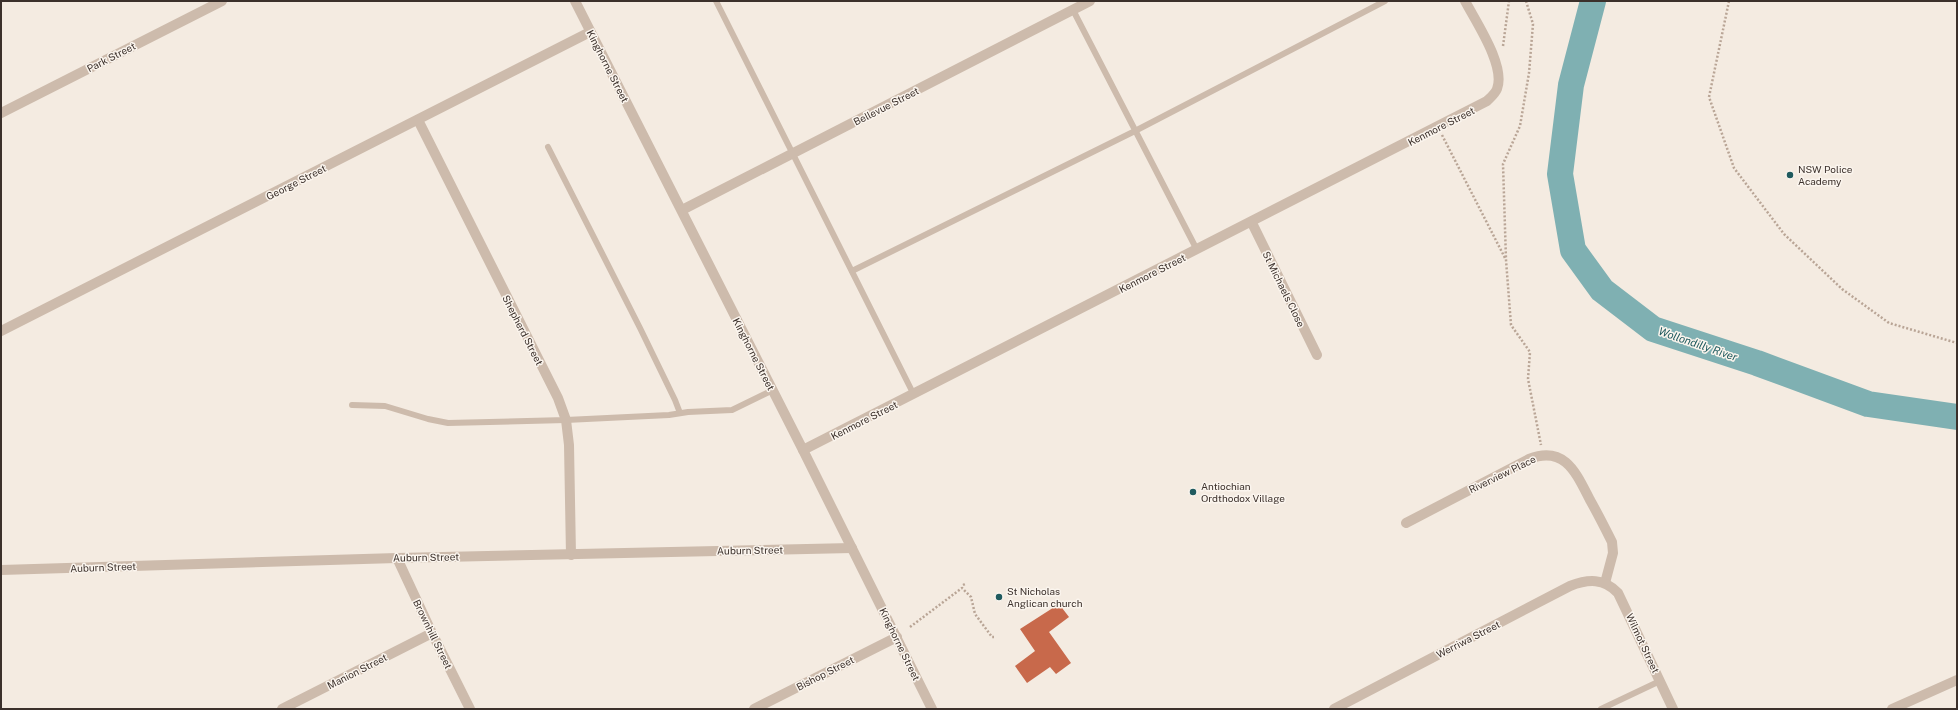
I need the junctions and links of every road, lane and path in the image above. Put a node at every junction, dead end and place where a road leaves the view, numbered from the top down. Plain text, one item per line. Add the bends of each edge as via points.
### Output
1 (222, 1) edge
2 (574, 1) edge
3 (716, 1) edge
4 (1385, 1) edge
5 (1465, 1) edge
6 (1509, 1) edge
7 (1526, 1) edge
8 (1729, 1) edge
9 (1087, 2) edge
10 (1073, 10) junction
11 (590, 32) junction
12 (1502, 52) dead end
13 (1, 113) edge
14 (418, 120) junction
15 (1438, 128) junction
16 (1135, 131) junction
17 (548, 148) dead end
18 (794, 154) junction
19 (682, 210) junction
20 (1252, 222) junction
21 (1197, 250) junction
22 (1506, 260) junction
23 (852, 271) junction
24 (1, 331) edge
25 (1957, 343) edge
26 (1316, 355) dead end
27 (773, 390) junction
28 (914, 395) junction
29 (352, 405) dead end
30 (680, 414) junction
31 (566, 420) junction
32 (803, 450) junction
33 (1543, 455) junction
34 (1406, 523) dead end
35 (852, 548) junction
36 (571, 555) junction
37 (397, 558) junction
38 (1, 570) edge
39 (1605, 583) junction
40 (910, 627) dead end
41 (432, 633) junction
42 (897, 636) junction
43 (994, 637) dead end
44 (1957, 680) edge
45 (1660, 681) junction
46 (282, 709) edge
47 (470, 709) edge
48 (754, 709) edge
49 (932, 709) edge
50 (1334, 709) edge
51 (1601, 709) edge
52 (1673, 709) edge
53 (1892, 709) edge

1 - 13 street, Park Street
2 - 11 street, Kinghorne Street
3 - 18 lane
4 - 16 lane
5 - 15 street, Kenmore Street via 1494,58 1499,74 1497,90 1487,102
6 - 12 path
7 - 22 path via 1533,24 1529,73 1520,126 1503,164
8 - 25 path via 1709,97 1734,168 1784,234 1842,289 1889,323
9 - 10 street, Bellevue Street
10 - 16 lane
10 - 18 street, Bellevue Street
11 - 14 street, George Street
11 - 19 street, Kinghorne Street
14 - 24 street, George Street
14 - 31 street, Shepherd Street via 558,398
15 - 20 street, Kenmore Street
15 - 22 path
16 - 21 lane
16 - 23 lane
17 - 30 lane via 640,328
18 - 19 street, Bellevue Street
18 - 23 lane
19 - 27 street, Kinghorne Street
20 - 21 street, Kenmore Street
20 - 26 street, St Michaels Close
21 - 28 street, Kenmore Street
22 - 33 path via 1512,325 1530,352 1528,379
23 - 28 lane
27 - 30 lane via 732,410
27 - 32 street, Kinghorne Street
28 - 32 street, Kenmore Street
29 - 31 lane via 385,406 448,423
30 - 31 lane
31 - 36 street, Shepherd Street via 569,444
32 - 35 street, Kinghorne Street
33 - 34 street, Riverview Place via 1529,459
33 - 39 street, Riverview Place via 1560,459 1573,469 1610,538 1613,553
35 - 36 street, Auburn Street
35 - 42 street, Kinghorne Street
36 - 37 street, Auburn Street
37 - 38 street, Auburn Street
37 - 41 street, Brownhill Street
39 - 45 street, Wilmot Street via 1615,590 1623,601
39 - 50 street, Werriwa Street via 1588,581 1570,586
40 - 43 path via 962,588 971,597 975,614 992,638
41 - 46 street, Manion Street
41 - 47 street, Brownhill Street
42 - 48 street, Bishop Street
42 - 49 street, Kinghorne Street
44 - 53 street
45 - 51 lane
45 - 52 street, Wilmot Street

